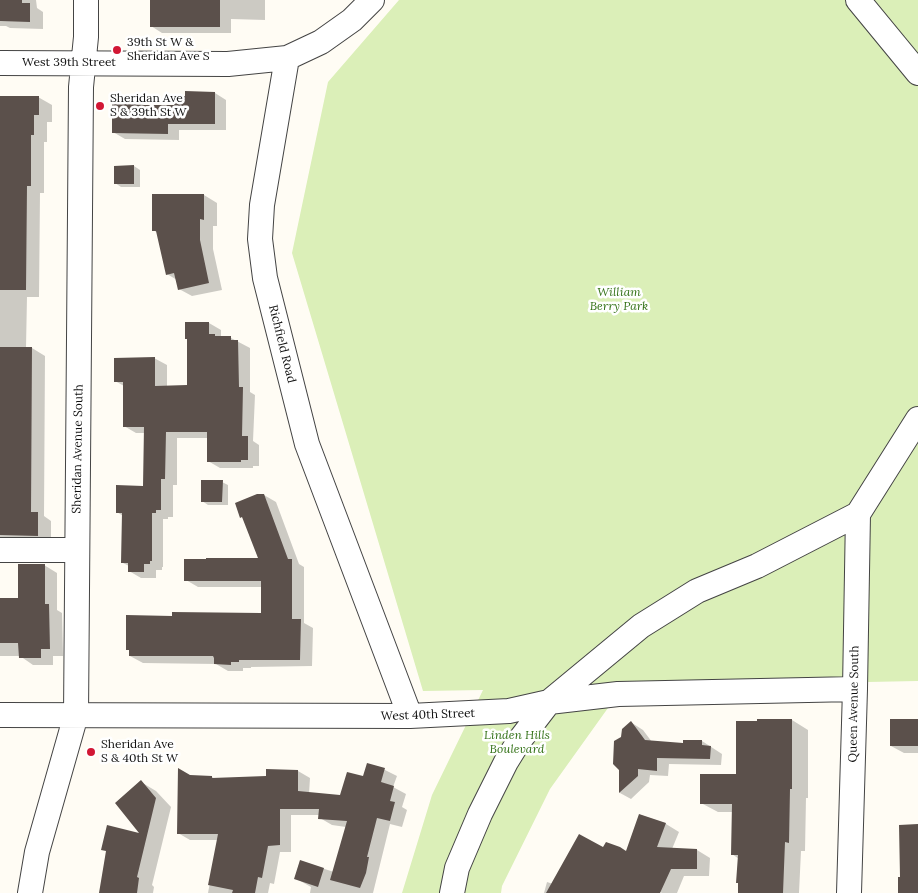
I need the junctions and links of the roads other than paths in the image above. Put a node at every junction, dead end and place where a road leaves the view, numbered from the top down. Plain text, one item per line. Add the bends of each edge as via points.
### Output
1 (86, 0) edge
2 (372, 0) edge
3 (858, 0) edge
4 (287, 58) junction
5 (0, 63) edge
6 (83, 63) junction
7 (918, 73) edge
8 (918, 419) edge
9 (858, 514) junction
10 (0, 550) edge
11 (78, 550) junction
12 (855, 689) junction
13 (549, 702) junction
14 (0, 715) edge
15 (76, 715) junction
16 (410, 716) junction
17 (30, 893) edge
18 (452, 893) edge
19 (849, 893) edge

1 - 6 street, Sheridan Avenue South
2 - 4 street via 352,20 321,42
3 - 7 street
4 - 6 street, West 39th Street via 228,64
4 - 16 street, Richfield Road via 262,205 260,239 265,278 307,444
5 - 6 street, West 39th Street
6 - 11 street, Sheridan Avenue South
8 - 9 street
9 - 12 street, Queen Avenue South
9 - 13 street via 757,566 697,591 641,626
10 - 11 street
11 - 15 street, Sheridan Avenue South
12 - 13 street, West 40th Street via 618,694
12 - 19 street, Queen Avenue South
13 - 16 street, West 40th Street via 509,711
13 - 18 street via 506,762 457,868
14 - 15 street, West 40th Street
15 - 16 street, West 40th Street
15 - 17 street, Sheridan Avenue South via 37,852

